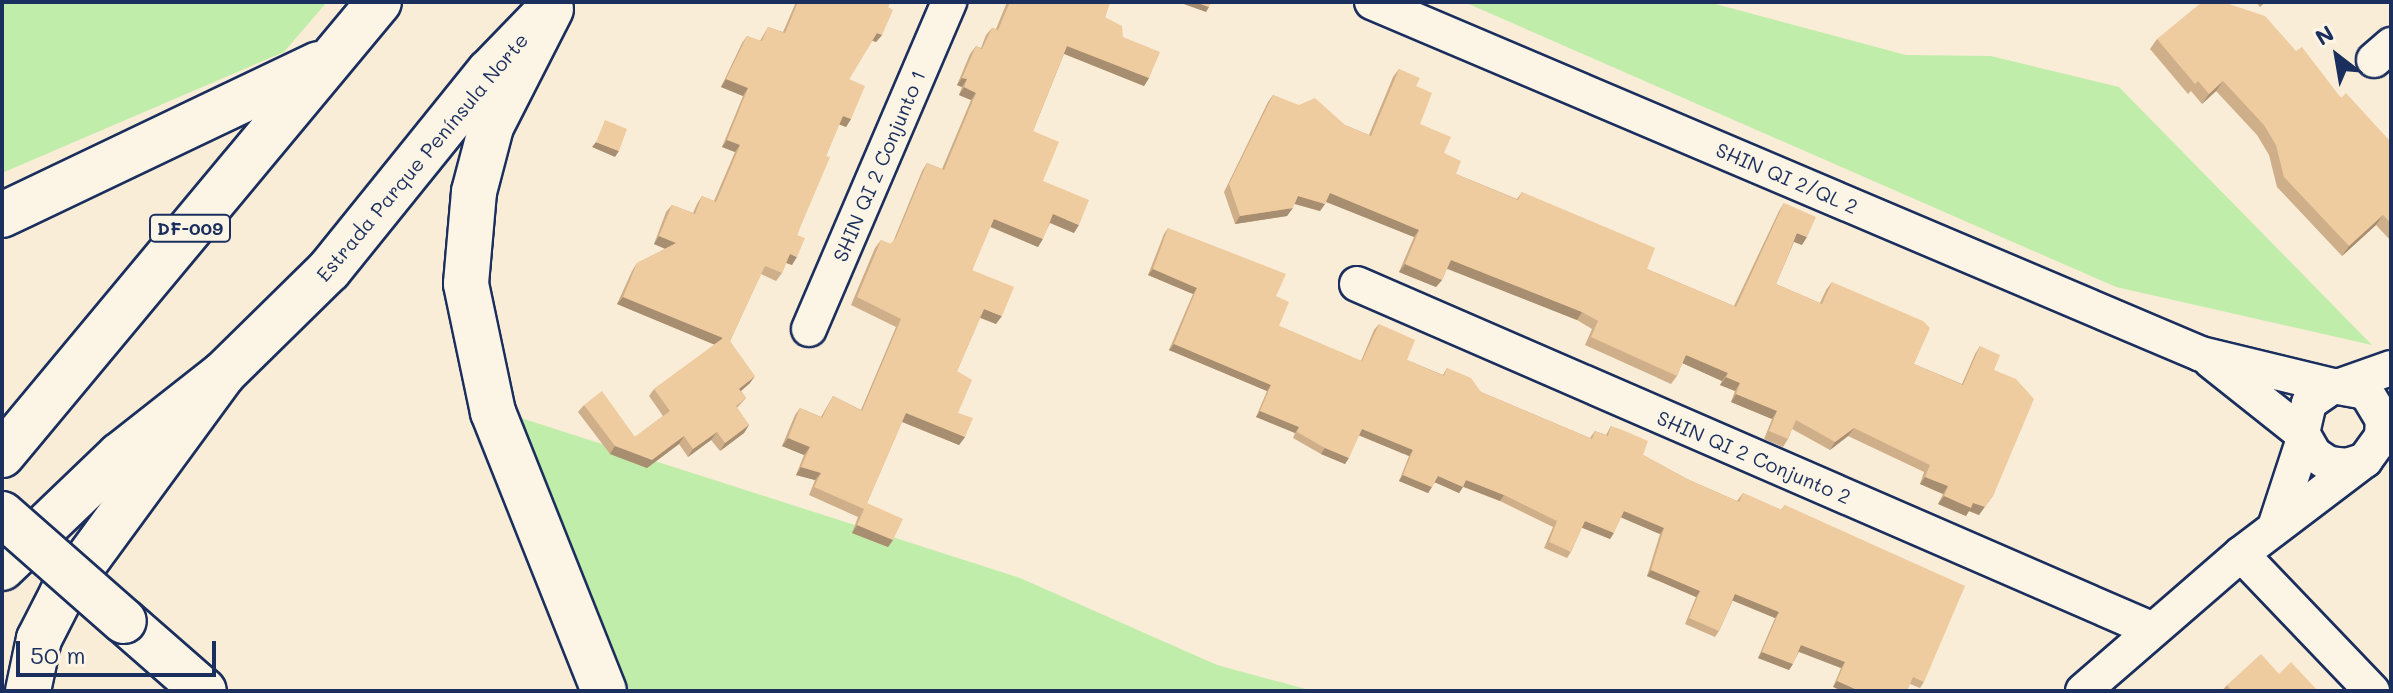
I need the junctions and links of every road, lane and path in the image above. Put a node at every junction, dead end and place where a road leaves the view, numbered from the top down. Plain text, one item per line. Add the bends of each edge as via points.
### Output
1 (379, 2) edge
2 (949, 2) edge
3 (1372, 2) edge
4 (554, 5) edge
5 (332, 58) junction
6 (2, 215) edge
7 (1357, 284) dead end
8 (809, 329) dead end
9 (2201, 354) junction
10 (2391, 368) edge
11 (223, 374) junction
12 (2336, 386) junction
13 (2303, 436) junction
14 (2376, 449) edge
15 (2, 455) edge
16 (2, 514) edge
17 (2275, 527) junction
18 (2241, 554) junction
19 (2, 568) edge
20 (2151, 629) junction
21 (28, 691) edge
22 (204, 691) edge
23 (604, 691) edge
24 (2083, 691) edge
25 (2372, 691) edge

1 - 5 main road, DF-009
2 - 8 street, SHIN QI 2 Conjunto 1
3 - 9 street, SHIN QI 2/QL 2
4 - 11 main road, Estrada Parque Península Norte via 489,72 329,270
4 - 23 main road via 491,127 474,192 466,284 493,412
5 - 6 main road
5 - 15 main road, DF-009
7 - 20 street, SHIN QI 2 Conjunto 2
9 - 12 street, SHIN QI 2/QL 2
9 - 13 street, SHIN QI 2/QL 2
10 - 12 street
11 - 19 main road, Estrada Parque Península Norte via 120,455
11 - 21 main road via 62,594 39,639
12 - 13 street via 2309,403
12 - 14 street via 2366,392 2378,404 2382,437
13 - 14 street via 2329,464 2347,466
13 - 17 street
14 - 17 street
16 - 22 main road, bridge
17 - 18 street
18 - 20 street
18 - 25 street
20 - 24 street

